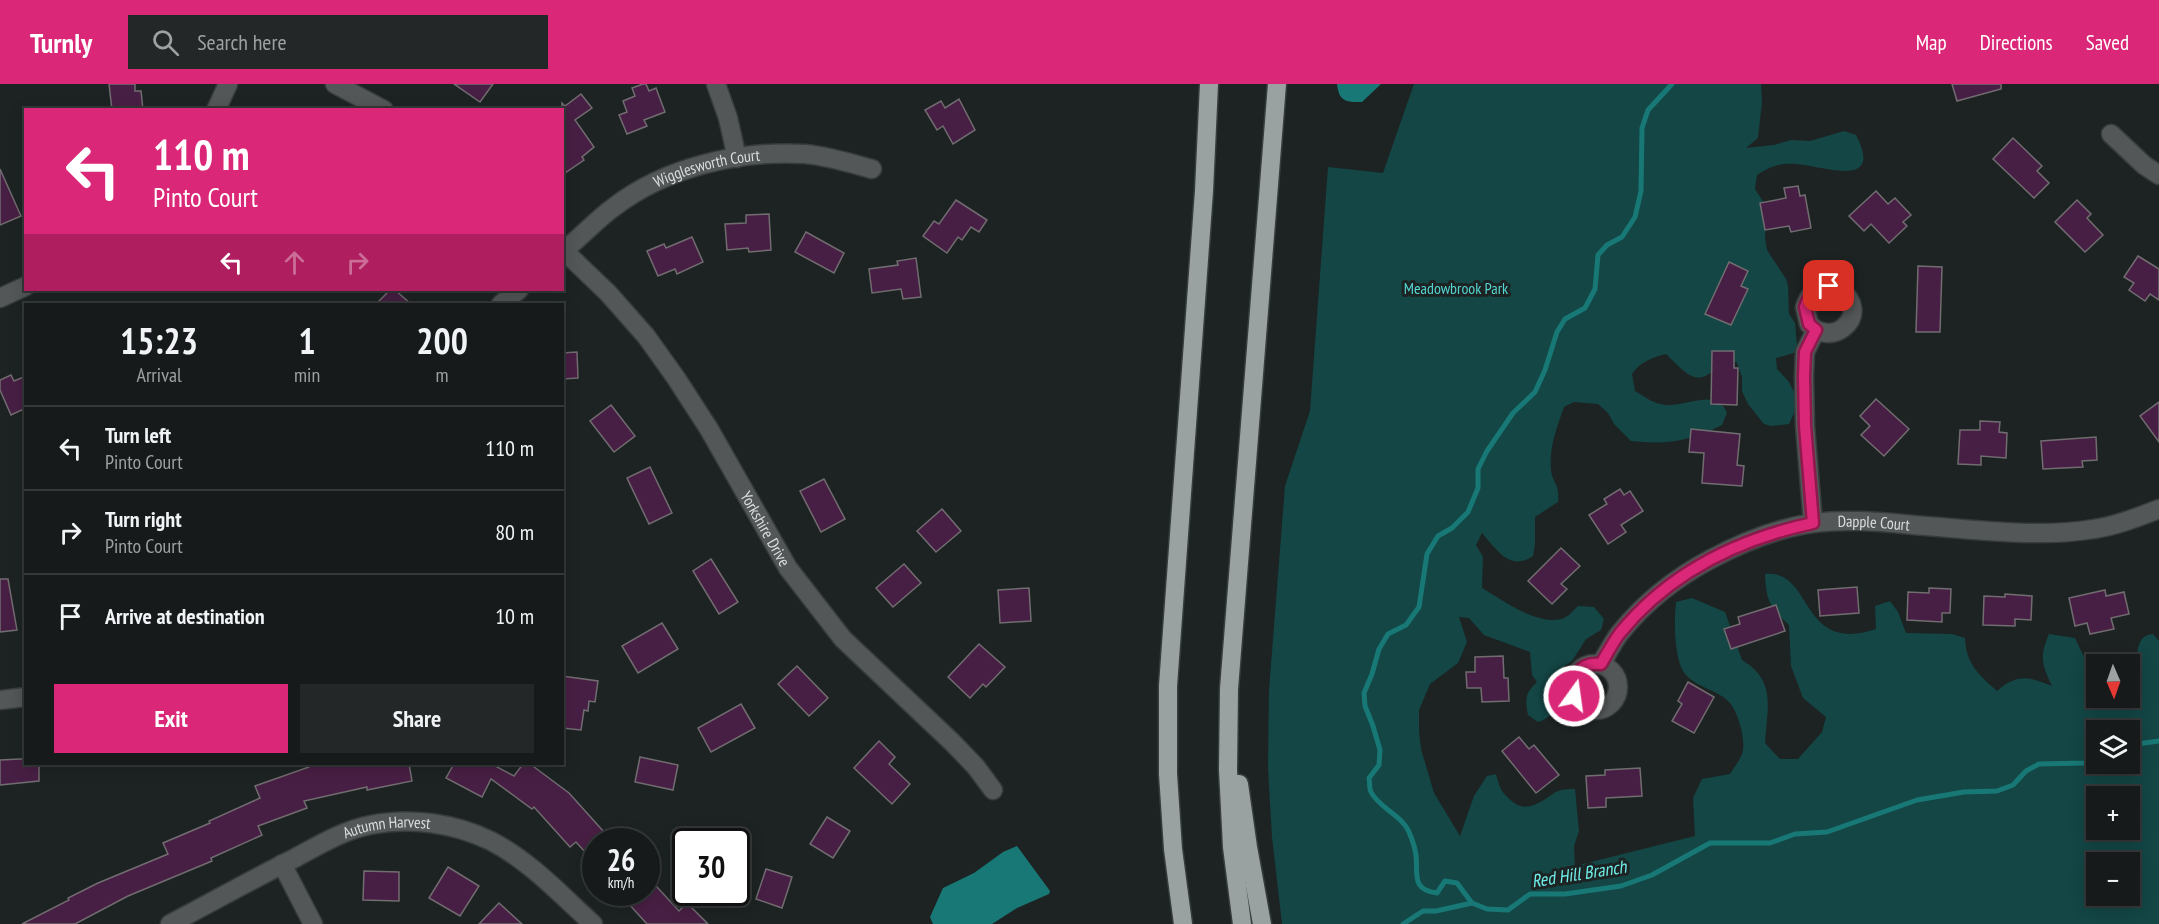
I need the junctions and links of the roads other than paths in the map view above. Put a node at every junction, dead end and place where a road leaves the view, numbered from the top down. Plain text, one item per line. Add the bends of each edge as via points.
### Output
1 (228, 84) edge
2 (336, 84) edge
3 (716, 84) edge
4 (1209, 84) edge
5 (1277, 84) edge
6 (217, 108) edge
7 (380, 108) edge
8 (2111, 134) dead end
9 (737, 158) junction
10 (872, 169) dead end
11 (2159, 175) edge
12 (564, 250) edge
13 (564, 252) edge
14 (24, 287) edge
15 (518, 291) edge
16 (0, 298) edge
17 (502, 303) edge
18 (1816, 330) dead end
19 (1245, 477) junction
20 (2159, 509) edge
21 (1813, 523) junction
22 (1601, 664) dead end
23 (24, 697) edge
24 (0, 700) edge
25 (993, 790) dead end
26 (282, 864) junction
27 (170, 924) edge
28 (313, 924) edge
29 (593, 924) edge
30 (1183, 924) edge
31 (1242, 924) edge
32 (1263, 924) edge

1 - 6 street
2 - 7 street
3 - 9 street
4 - 30 highway via 1168,686 1173,849
5 - 19 highway
8 - 11 street
9 - 10 street, Wigglesworth Court via 806,154
9 - 12 street, Wigglesworth Court via 701,166 643,189 614,207
13 - 25 street, Yorkshire Drive via 646,336 709,429 788,568 836,629 953,743
14 - 16 street
15 - 17 street
18 - 21 street via 1805,352 1804,376
19 - 31 highway via 1229,689 1228,770
19 - 32 highway via 1235,689 1237,770
20 - 21 street, Dapple Court via 2095,529 2060,532 1878,522
21 - 22 street, Dapple Court via 1734,547 1678,579 1620,633
23 - 24 street
26 - 27 street, Autumn Harvest
26 - 28 street
26 - 29 street, Autumn Harvest via 337,836 370,825 434,823 483,838 527,864

